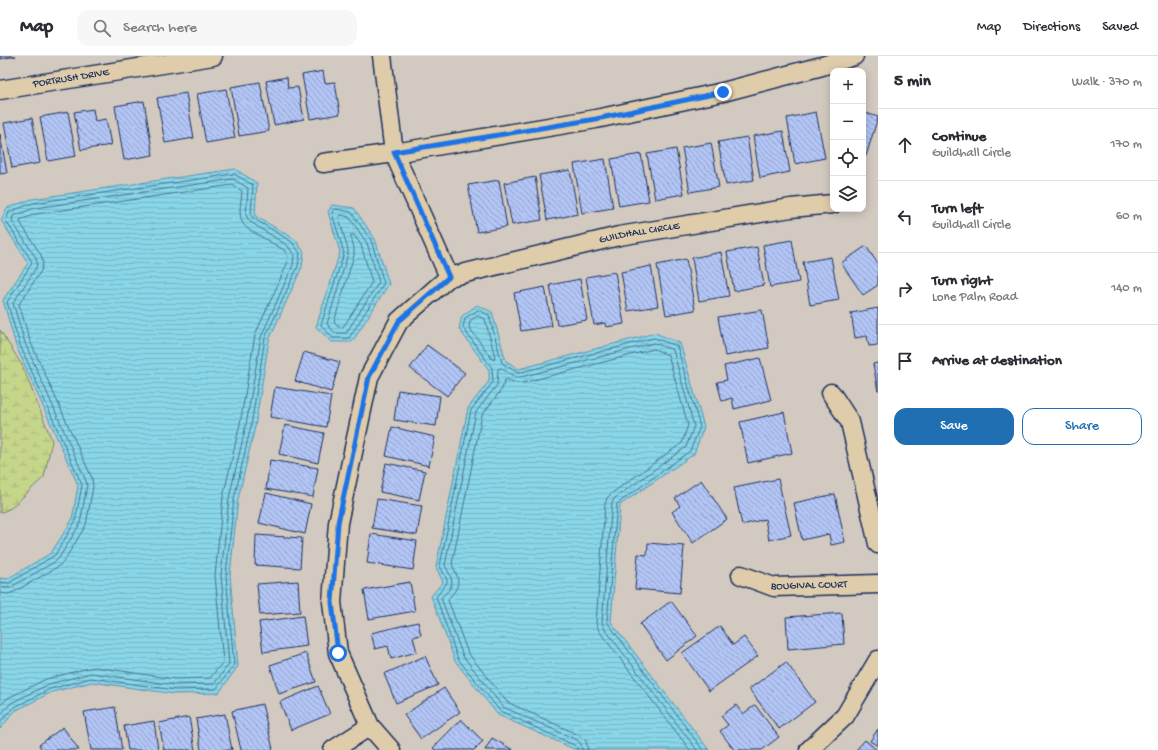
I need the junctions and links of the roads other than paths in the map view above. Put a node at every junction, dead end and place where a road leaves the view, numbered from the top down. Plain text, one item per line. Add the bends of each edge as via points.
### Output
1 (213, 56) edge
2 (382, 56) edge
3 (854, 56) edge
4 (157, 60) edge
5 (0, 90) edge
6 (394, 152) junction
7 (323, 163) dead end
8 (830, 204) edge
9 (449, 277) junction
10 (831, 393) dead end
11 (878, 544) edge
12 (741, 575) dead end
13 (878, 584) edge
14 (878, 660) edge
15 (370, 726) junction
16 (333, 750) edge
17 (391, 750) edge
18 (809, 750) edge

1 - 4 street, PORTRUSH DRIVE
2 - 6 street
3 - 6 street via 723,92 596,119
4 - 5 street, PORTRUSH DRIVE
6 - 7 street
6 - 9 street
8 - 9 street, GUILDHALL CIRCLE via 791,208 619,236
9 - 15 street, GUILDHALL CIRCLE via 399,321 369,377 338,523 332,602 338,653
10 - 11 street via 850,422
12 - 13 street, BOUGIVAL COURT via 774,587
14 - 18 street via 846,716
15 - 16 street
15 - 17 street, GUILDHALL CIRCLE

